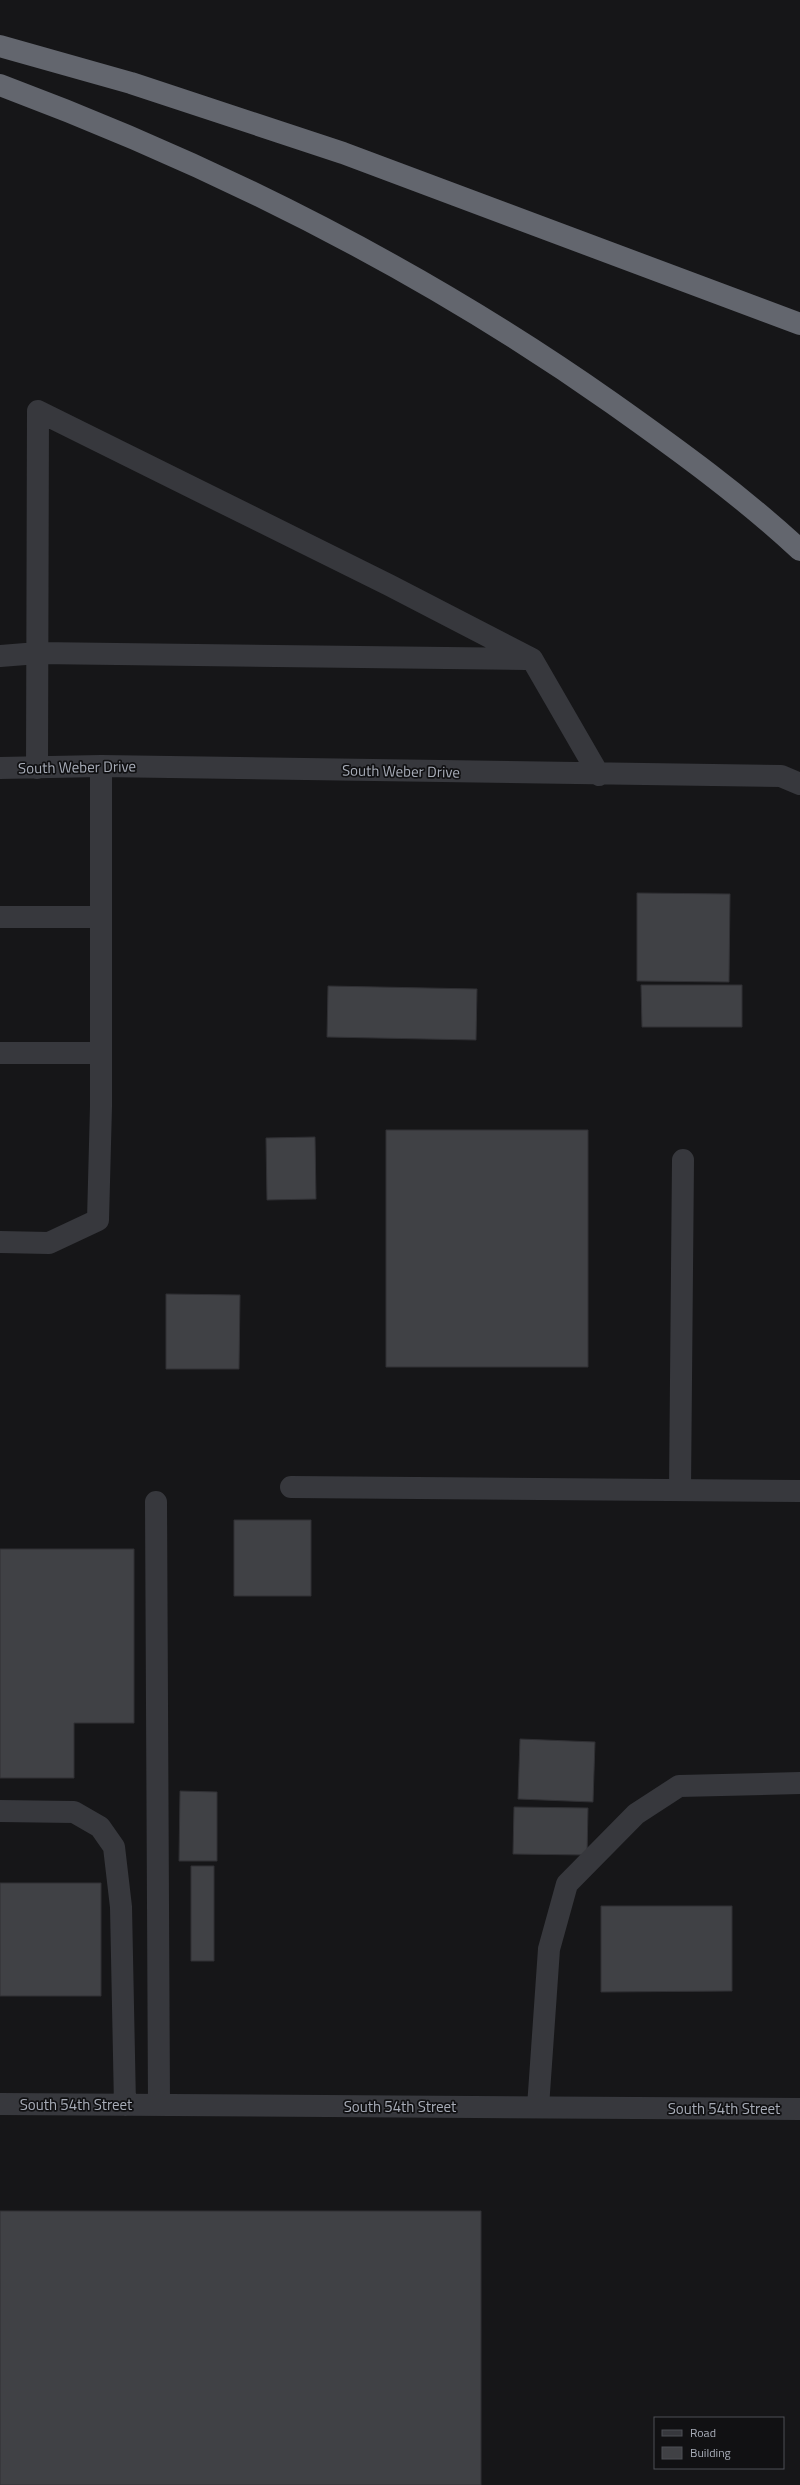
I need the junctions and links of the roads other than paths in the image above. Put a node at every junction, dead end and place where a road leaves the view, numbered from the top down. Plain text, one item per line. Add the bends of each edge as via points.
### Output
1 (0, 46) edge
2 (0, 85) edge
3 (800, 324) edge
4 (800, 550) edge
5 (38, 653) junction
6 (0, 656) edge
7 (532, 659) junction
8 (102, 766) junction
9 (0, 768) edge
10 (37, 768) junction
11 (599, 775) junction
12 (800, 784) edge
13 (0, 917) edge
14 (102, 917) junction
15 (0, 1052) edge
16 (101, 1053) junction
17 (683, 1160) dead end
18 (0, 1242) edge
19 (291, 1487) dead end
20 (680, 1490) junction
21 (800, 1491) edge
22 (156, 1502) dead end
23 (800, 1782) edge
24 (0, 1812) edge
25 (0, 2104) edge
26 (125, 2104) junction
27 (159, 2104) junction
28 (538, 2107) junction
29 (800, 2109) edge

1 - 3 highway via 131,83 342,153
2 - 4 highway via 134,138 210,172 349,241 430,286 523,343 651,431 722,485
5 - 6 street
5 - 7 street
5 - 7 street via 38,411
5 - 10 street
7 - 11 street
8 - 10 street, South Weber Drive
8 - 11 street, South Weber Drive
8 - 14 street
9 - 10 street, South Weber Drive
11 - 12 street, South Weber Drive via 781,776
13 - 14 street
14 - 16 street
15 - 16 street
16 - 18 street via 98,1220 49,1243
17 - 20 street
19 - 20 street
20 - 21 street
22 - 27 street
23 - 28 street via 679,1786 636,1814 567,1884 549,1949
24 - 26 street via 74,1812 100,1827 114,1847 121,1907
25 - 26 street, South 54th Street
26 - 27 street, South 54th Street
27 - 28 street, South 54th Street
28 - 29 street, South 54th Street

